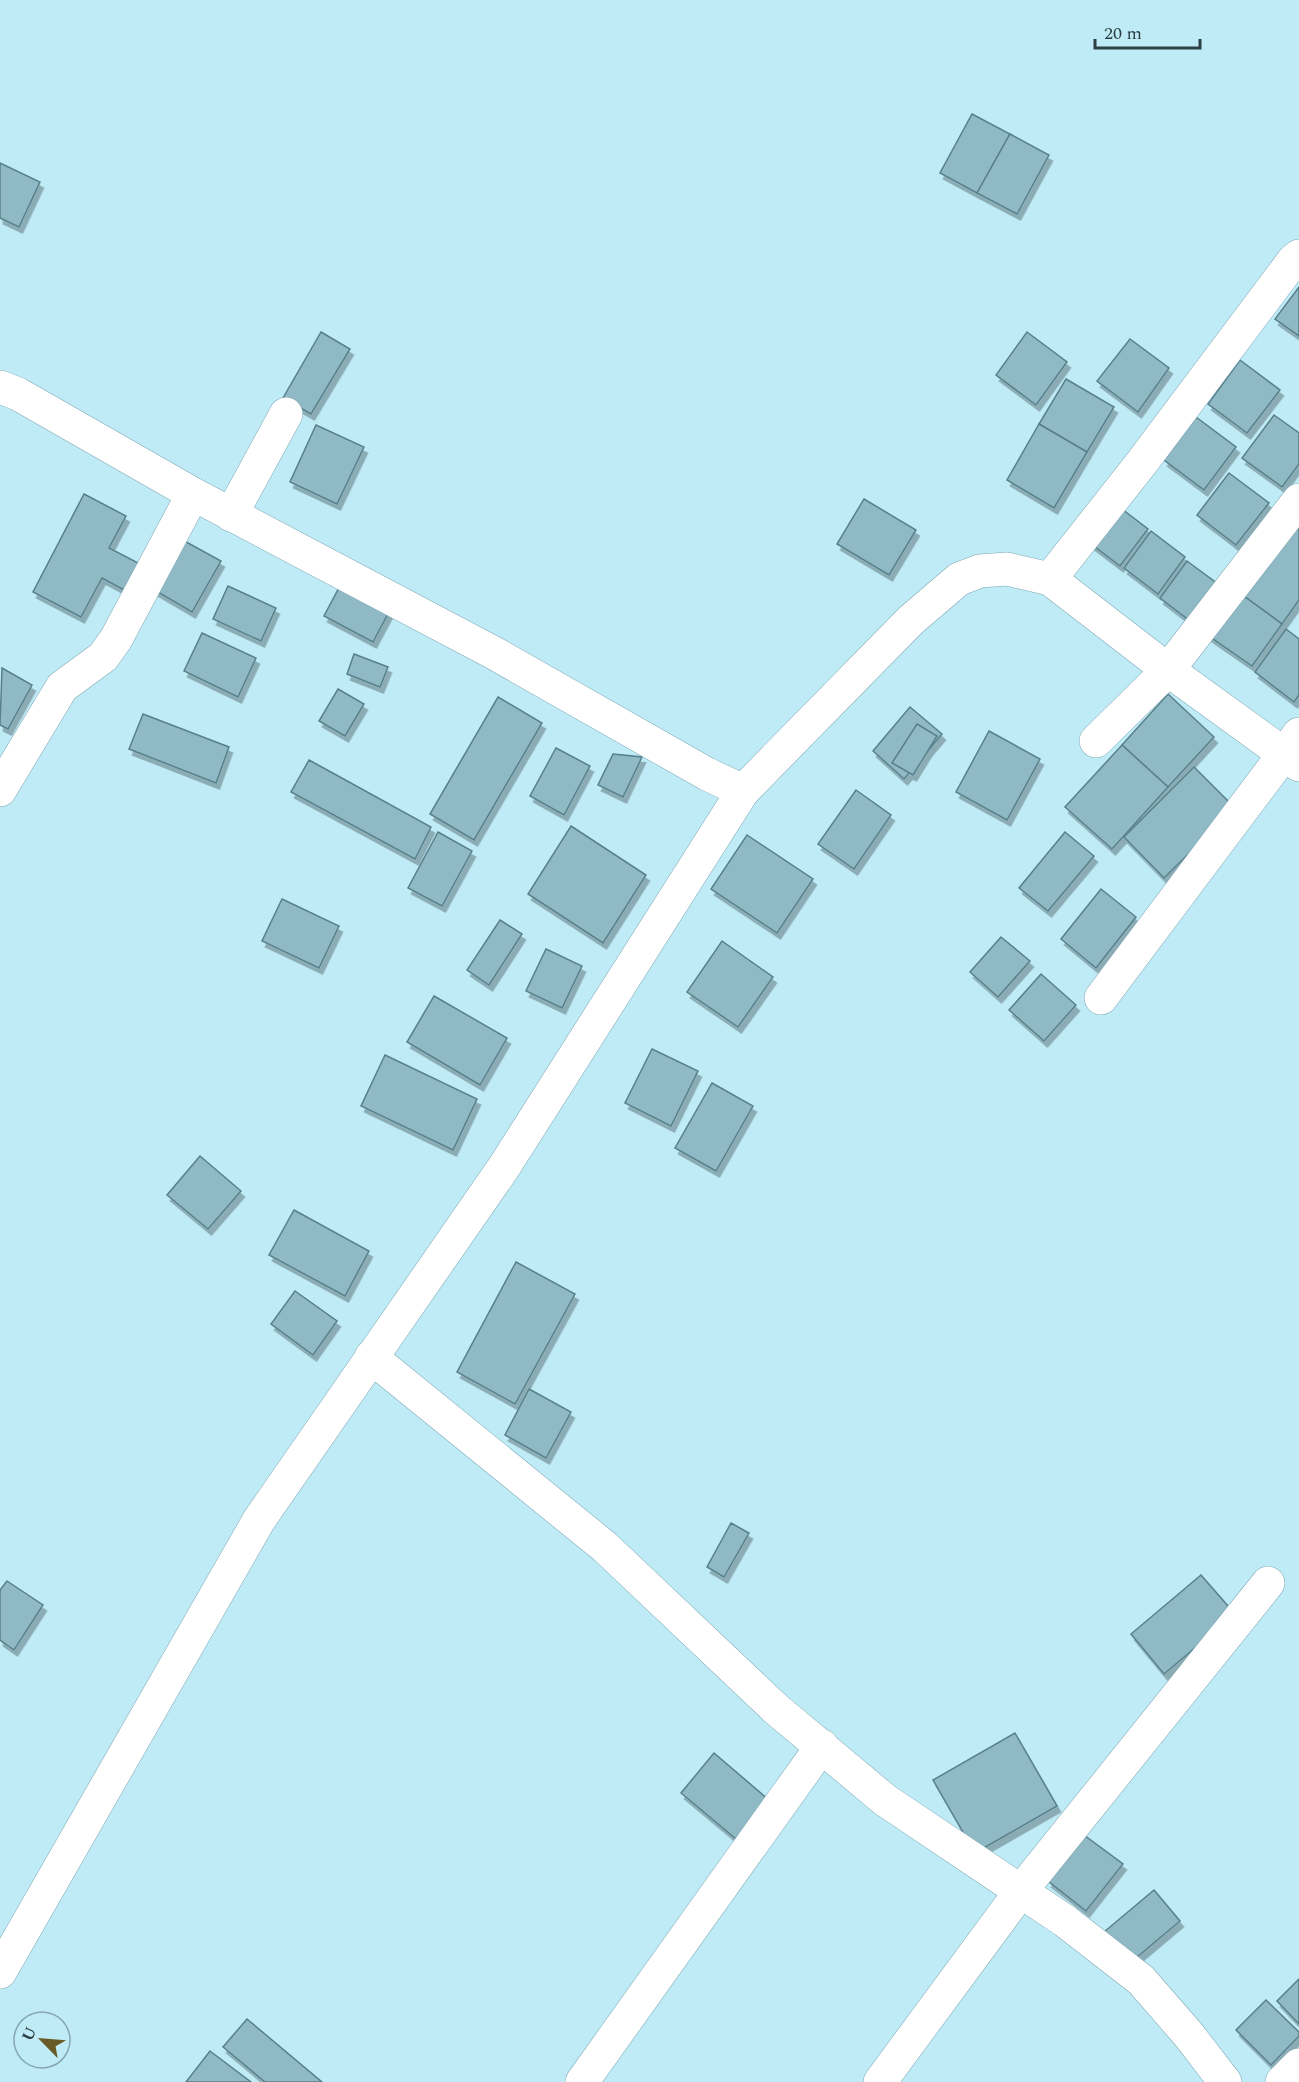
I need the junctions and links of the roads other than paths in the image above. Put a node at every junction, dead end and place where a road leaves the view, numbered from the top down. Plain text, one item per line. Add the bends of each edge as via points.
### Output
1 (1299, 256) edge
2 (0, 387) edge
3 (286, 414) dead end
4 (193, 494) junction
5 (1299, 500) edge
6 (231, 515) junction
7 (1050, 579) junction
8 (1168, 670) junction
9 (1096, 741) dead end
10 (1294, 751) edge
11 (0, 790) edge
12 (743, 791) junction
13 (1101, 998) dead end
14 (371, 1357) junction
15 (1268, 1583) dead end
16 (822, 1746) junction
17 (1021, 1891) junction
18 (0, 1972) edge
19 (1299, 2065) edge
20 (582, 2082) edge
21 (880, 2082) edge
22 (1224, 2082) edge
23 (1282, 2082) edge

1 - 7 street
2 - 4 street
3 - 6 street
4 - 6 street
4 - 11 street via 116,639 104,657 62,687
5 - 8 street
6 - 12 street via 494,652
7 - 8 street
7 - 12 street via 1007,569 959,579 911,620
8 - 9 street
8 - 10 street
10 - 13 street
12 - 14 street via 504,1167
14 - 16 street via 605,1547 776,1709
14 - 18 street via 259,1520
15 - 17 street
16 - 17 street via 885,1800
16 - 20 street
17 - 21 street
17 - 22 street via 1141,1980
19 - 23 street

